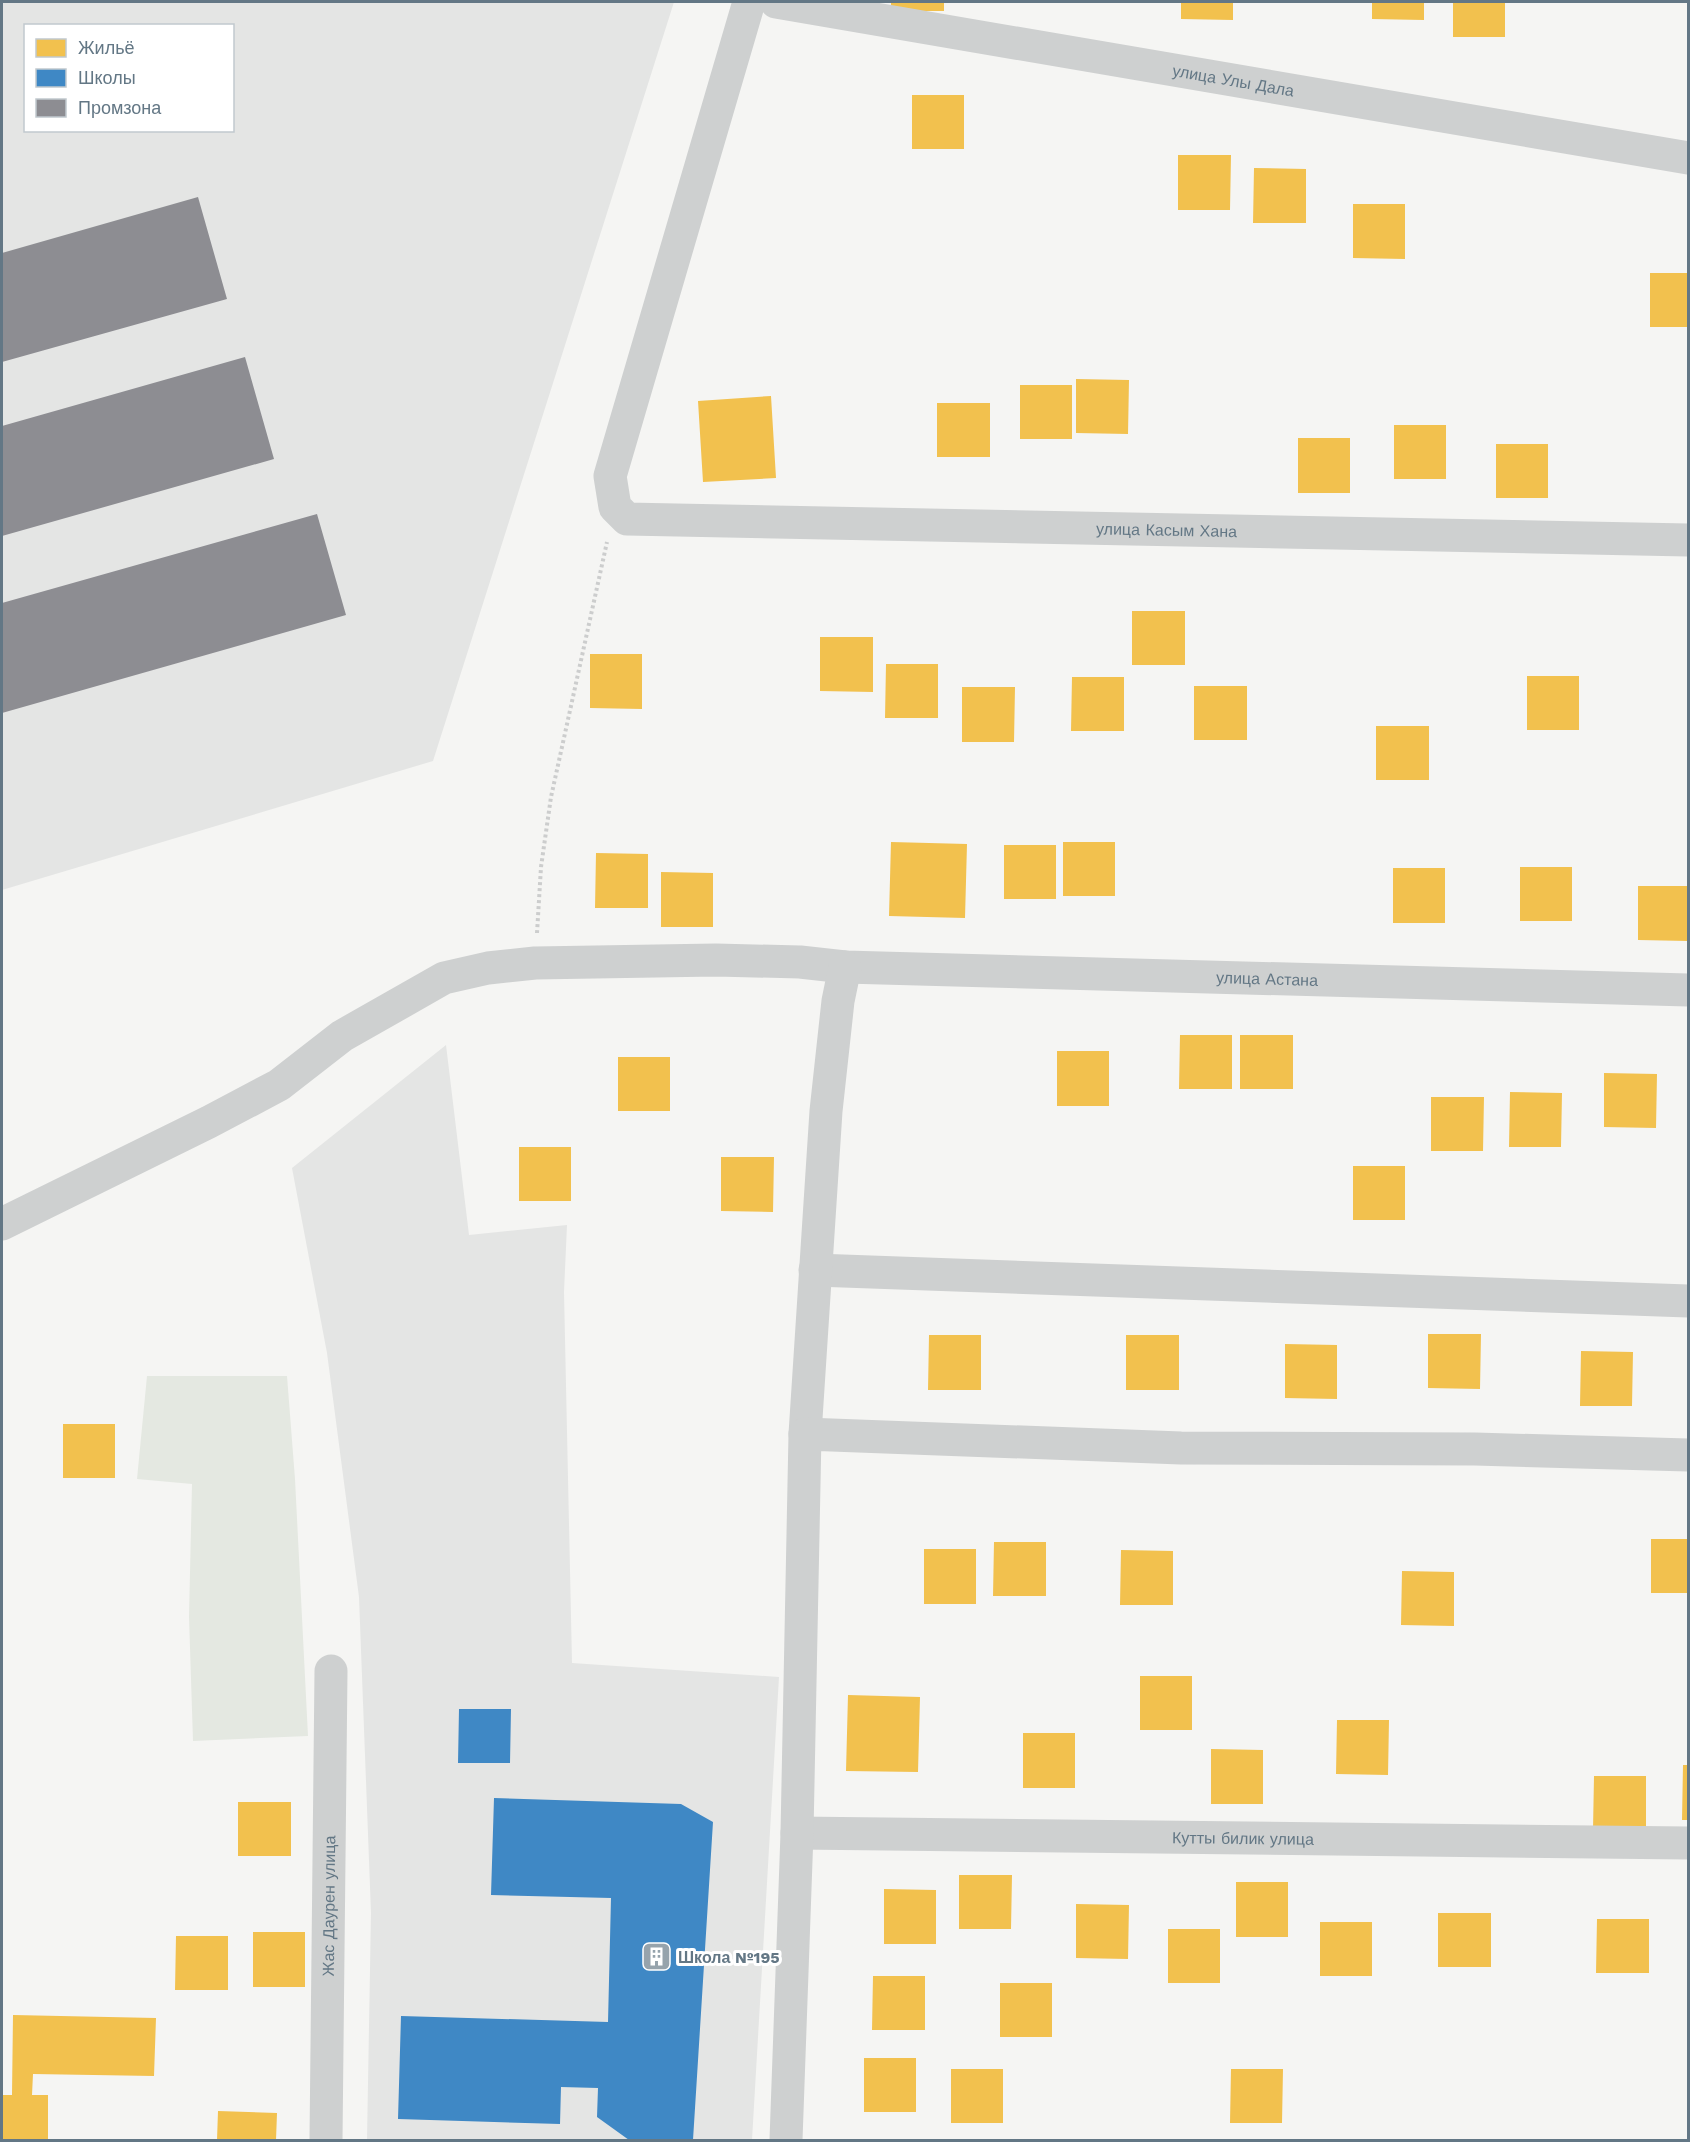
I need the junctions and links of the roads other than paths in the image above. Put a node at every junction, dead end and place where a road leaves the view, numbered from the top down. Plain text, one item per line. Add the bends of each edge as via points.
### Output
1 (749, 2) edge
2 (776, 2) edge
3 (1689, 158) edge
4 (1689, 540) edge
5 (845, 967) junction
6 (1689, 990) edge
7 (2, 1224) edge
8 (815, 1270) junction
9 (1689, 1301) edge
10 (805, 1434) junction
11 (1689, 1455) edge
12 (331, 1671) dead end
13 (797, 1833) junction
14 (1689, 1843) edge
15 (326, 2140) edge
16 (786, 2140) edge

1 - 4 street, улица Касым Хана via 610,476 615,507 627,519
2 - 3 street, улица Улы Дала
5 - 6 street, улица Астана
5 - 7 street, улица Астана via 716,960 535,963 444,978 342,1036 279,1085
5 - 8 street via 826,1111
8 - 9 street
8 - 10 street
10 - 11 street via 1181,1448 1475,1449
10 - 13 street
12 - 15 street, Жас Даурен улица
13 - 14 street, Кутты билик улица
13 - 16 street

